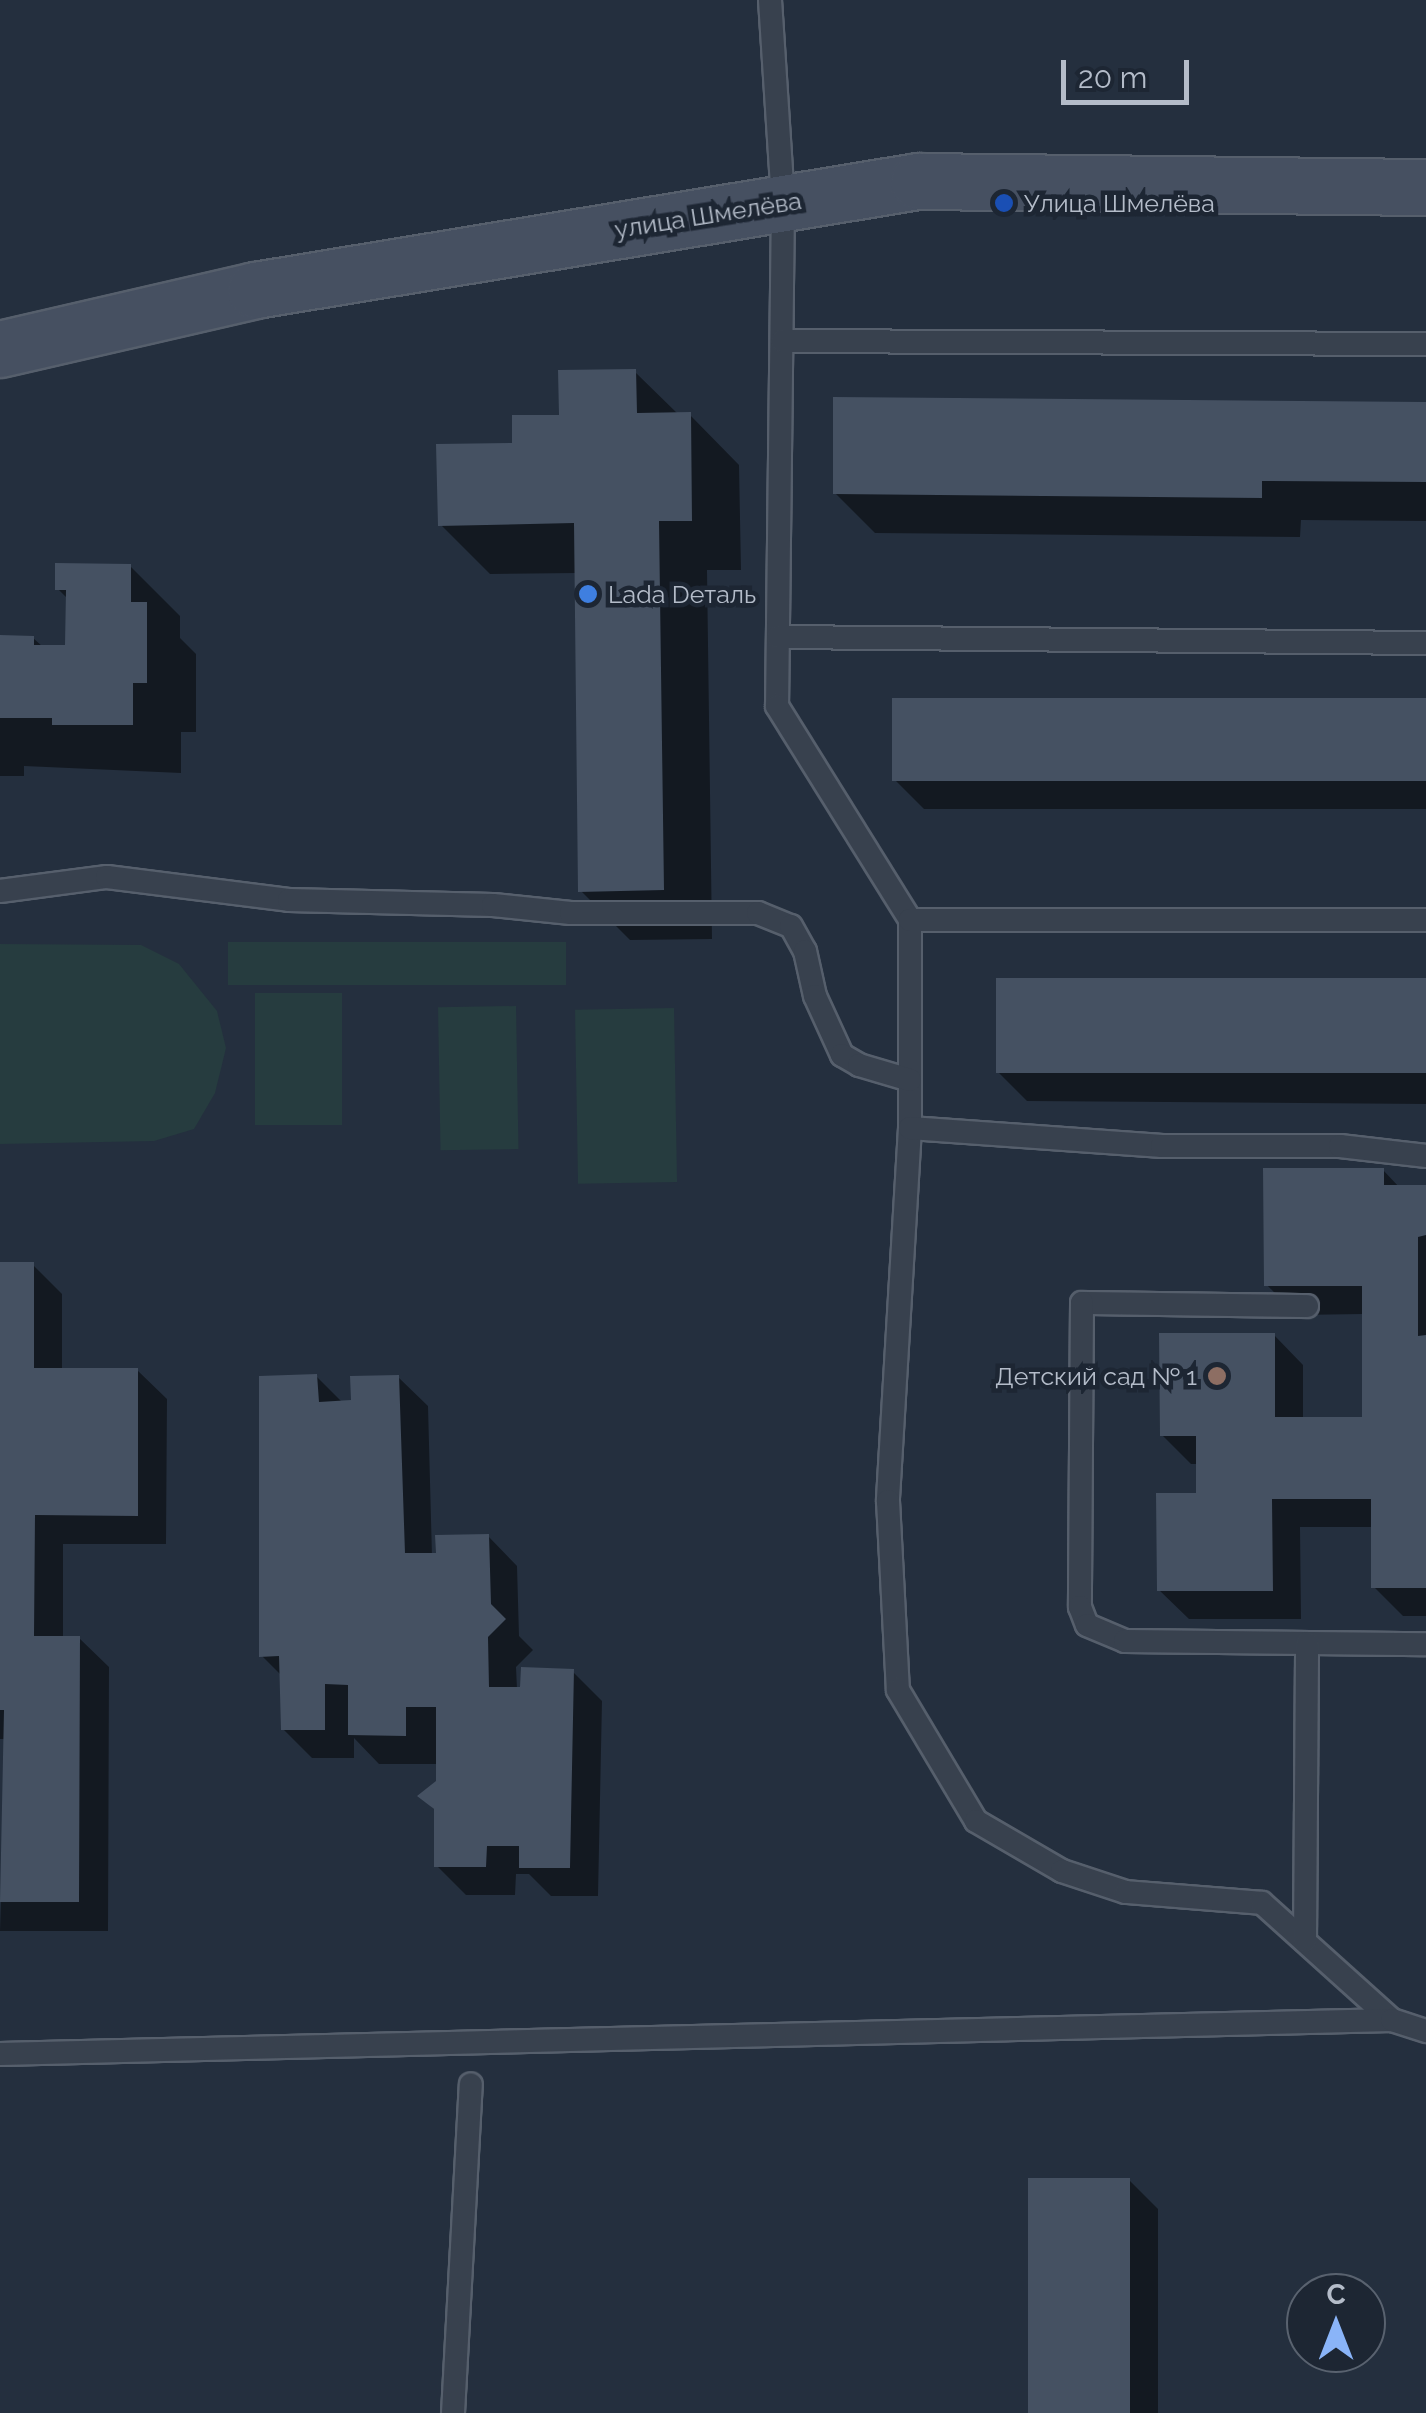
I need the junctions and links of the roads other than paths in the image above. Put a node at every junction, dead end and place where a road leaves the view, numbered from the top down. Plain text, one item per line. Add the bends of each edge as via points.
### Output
1 (770, 0) edge
2 (1426, 187) edge
3 (783, 203) junction
4 (782, 341) junction
5 (1426, 344) edge
6 (0, 349) edge
7 (778, 637) junction
8 (1426, 644) edge
9 (0, 891) edge
10 (910, 920) junction
11 (1426, 920) edge
12 (910, 1080) junction
13 (910, 1128) junction
14 (1426, 1156) edge
15 (1306, 1306) dead end
16 (1306, 1643) junction
17 (1426, 1644) edge
18 (1304, 1942) junction
19 (1392, 2020) junction
20 (1426, 2031) edge
21 (0, 2054) edge
22 (471, 2084) dead end
23 (454, 2413) edge

1 - 3 lane
2 - 3 main road, улица Шмелёва via 918,180
3 - 4 lane
3 - 6 main road, улица Шмелёва via 256,290
4 - 5 lane
4 - 7 lane
7 - 8 lane
7 - 10 lane via 777,706
9 - 12 lane via 107,877 289,900 492,904 571,913 758,913 792,926 842,1054
10 - 11 lane
10 - 12 lane
12 - 13 lane
13 - 14 lane via 1162,1146 1340,1146
13 - 18 lane via 888,1501 898,1690 976,1821 1062,1871 1126,1892 1262,1903
15 - 16 lane via 1082,1303 1080,1607 1087,1625 1125,1641
16 - 17 lane
16 - 18 lane
18 - 19 lane
19 - 20 lane
19 - 21 lane
22 - 23 lane

